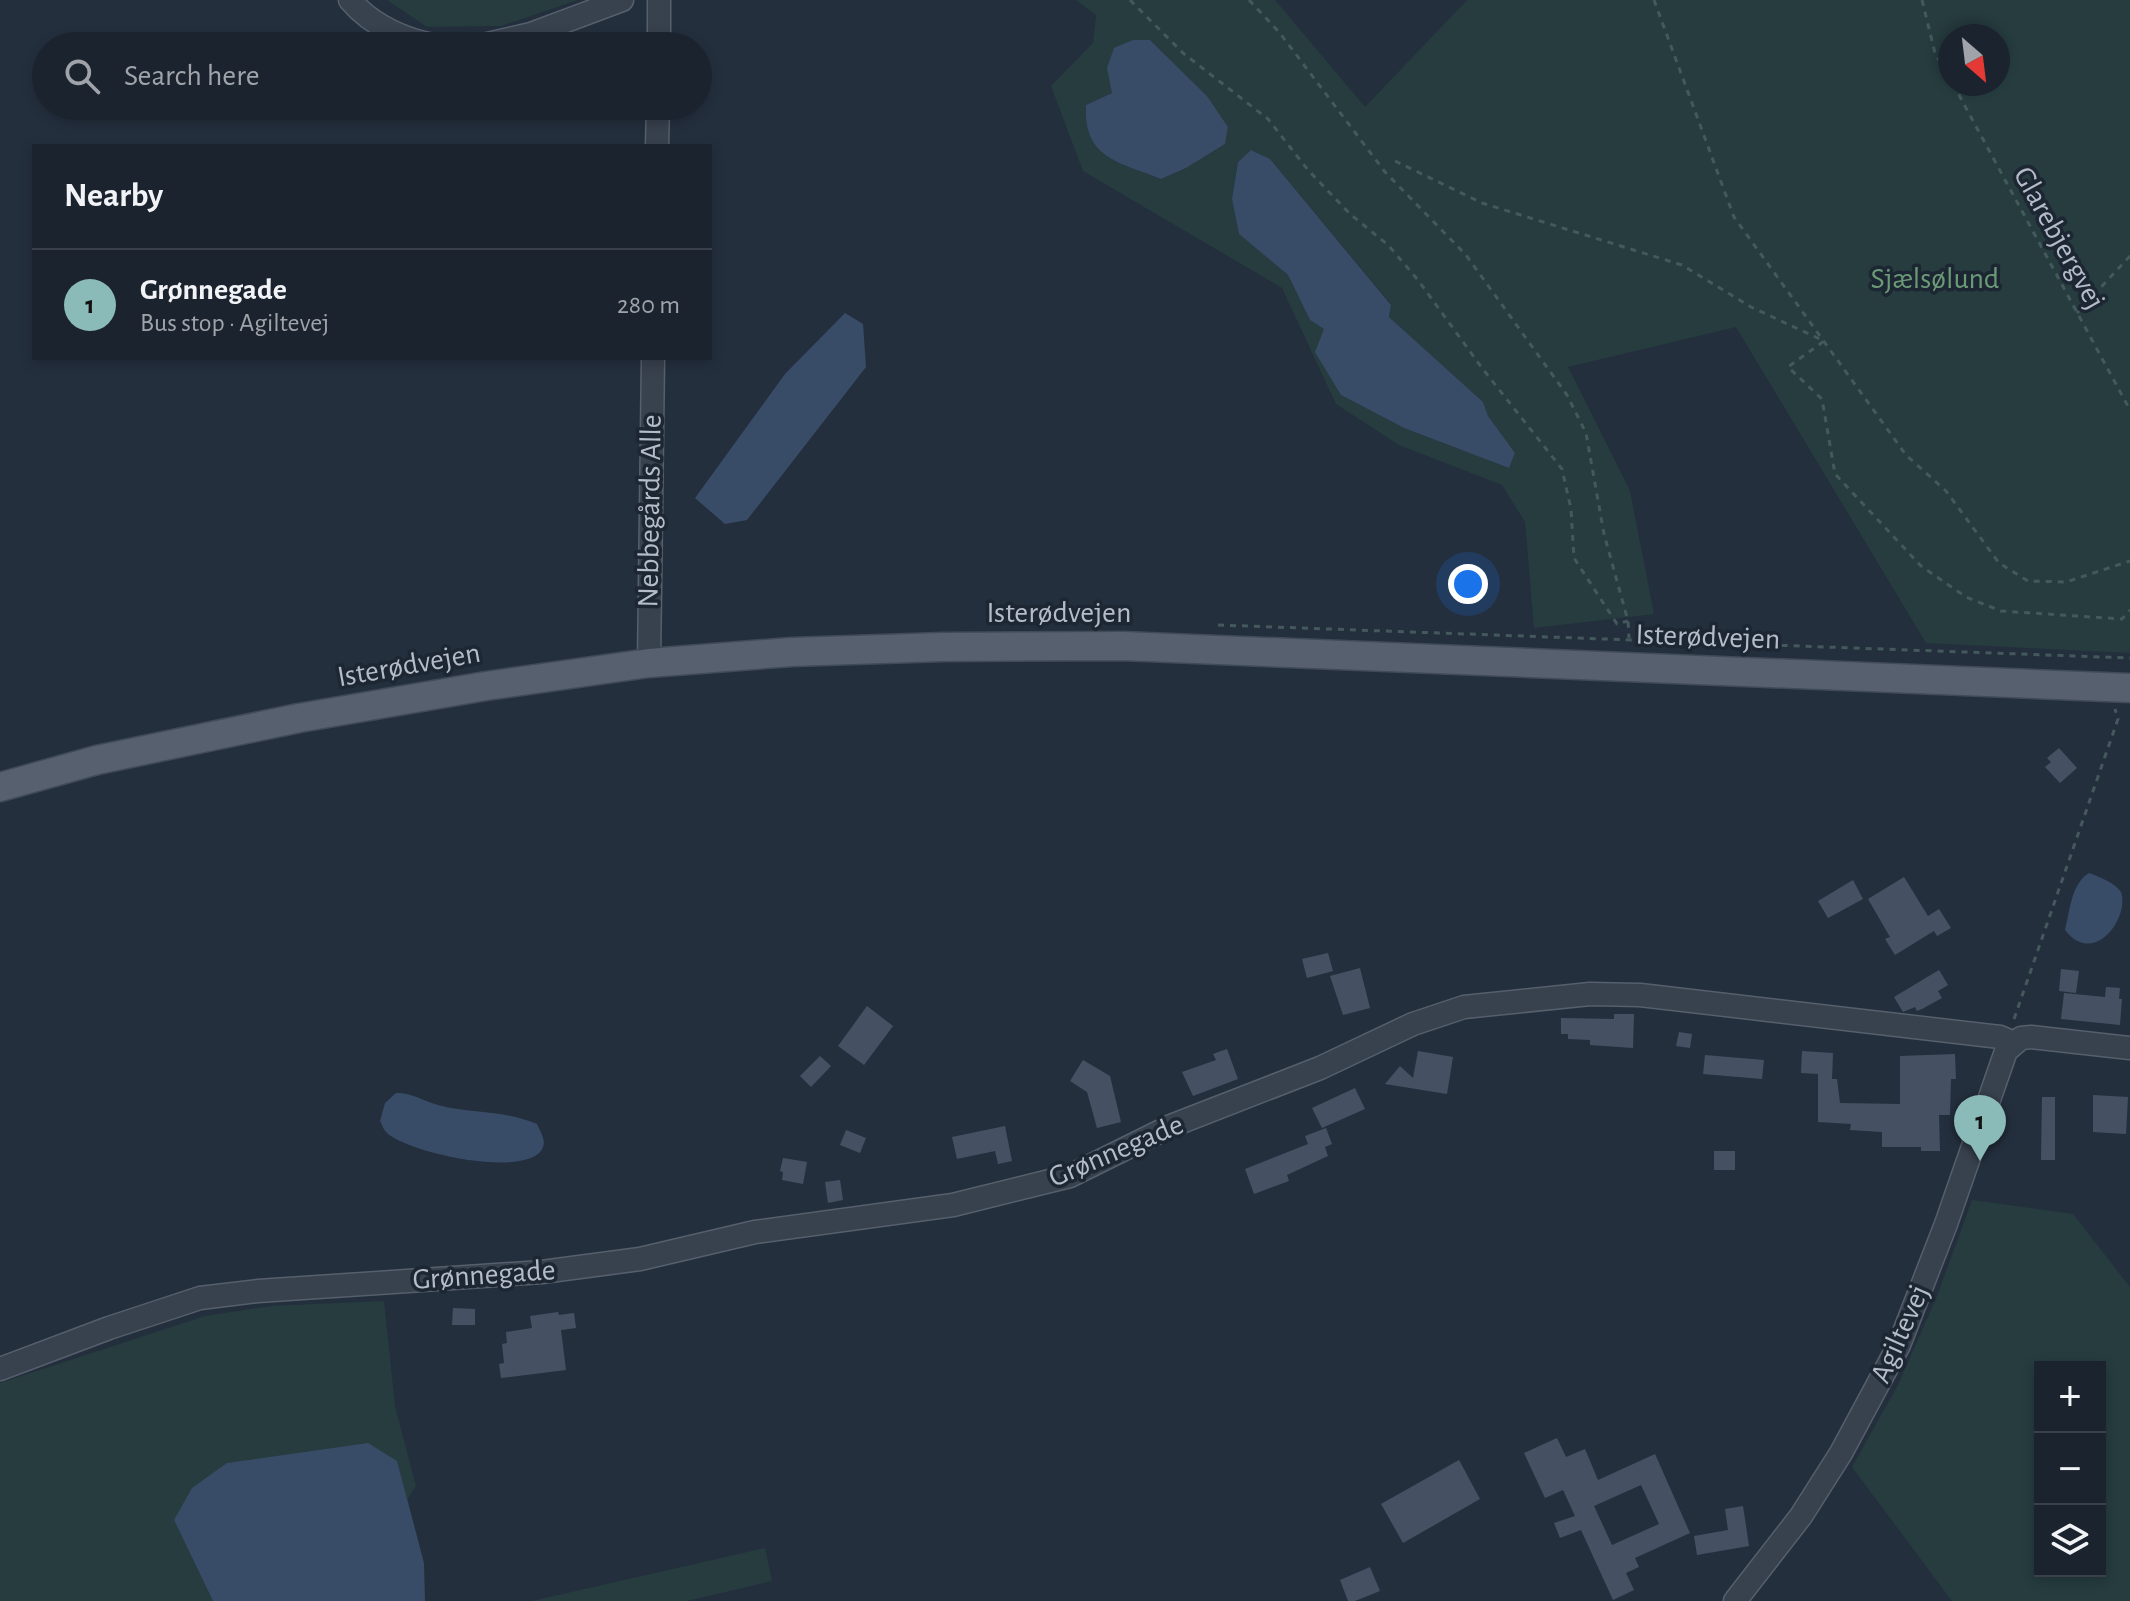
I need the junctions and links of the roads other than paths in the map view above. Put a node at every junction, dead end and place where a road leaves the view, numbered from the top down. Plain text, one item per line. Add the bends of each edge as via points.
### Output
1 (350, 0) edge
2 (622, 0) edge
3 (659, 0) edge
4 (391, 32) edge
5 (536, 32) edge
6 (659, 32) edge
7 (658, 120) edge
8 (657, 144) edge
9 (653, 360) edge
10 (649, 663) junction
11 (2124, 688) edge
12 (0, 787) edge
13 (2014, 1043) junction
14 (2130, 1048) edge
15 (0, 1369) edge
16 (1735, 1601) edge

1 - 4 street
2 - 5 street
3 - 6 street
7 - 8 street
9 - 10 street, Nebbegårds Alle
10 - 11 main road, Isterødvejen via 792,652 1123,646
10 - 12 main road, Isterødvejen via 299,718 97,760
13 - 14 street, Grønnegade via 2031,1037
13 - 15 street, Grønnegade via 2000,1037 1640,995 1590,994 1464,1007 1171,1126 1070,1176 1012,1191 953,1205 755,1232 640,1259 556,1271 200,1298
13 - 16 street, Agiltevej via 2006,1051 1899,1345 1801,1516

